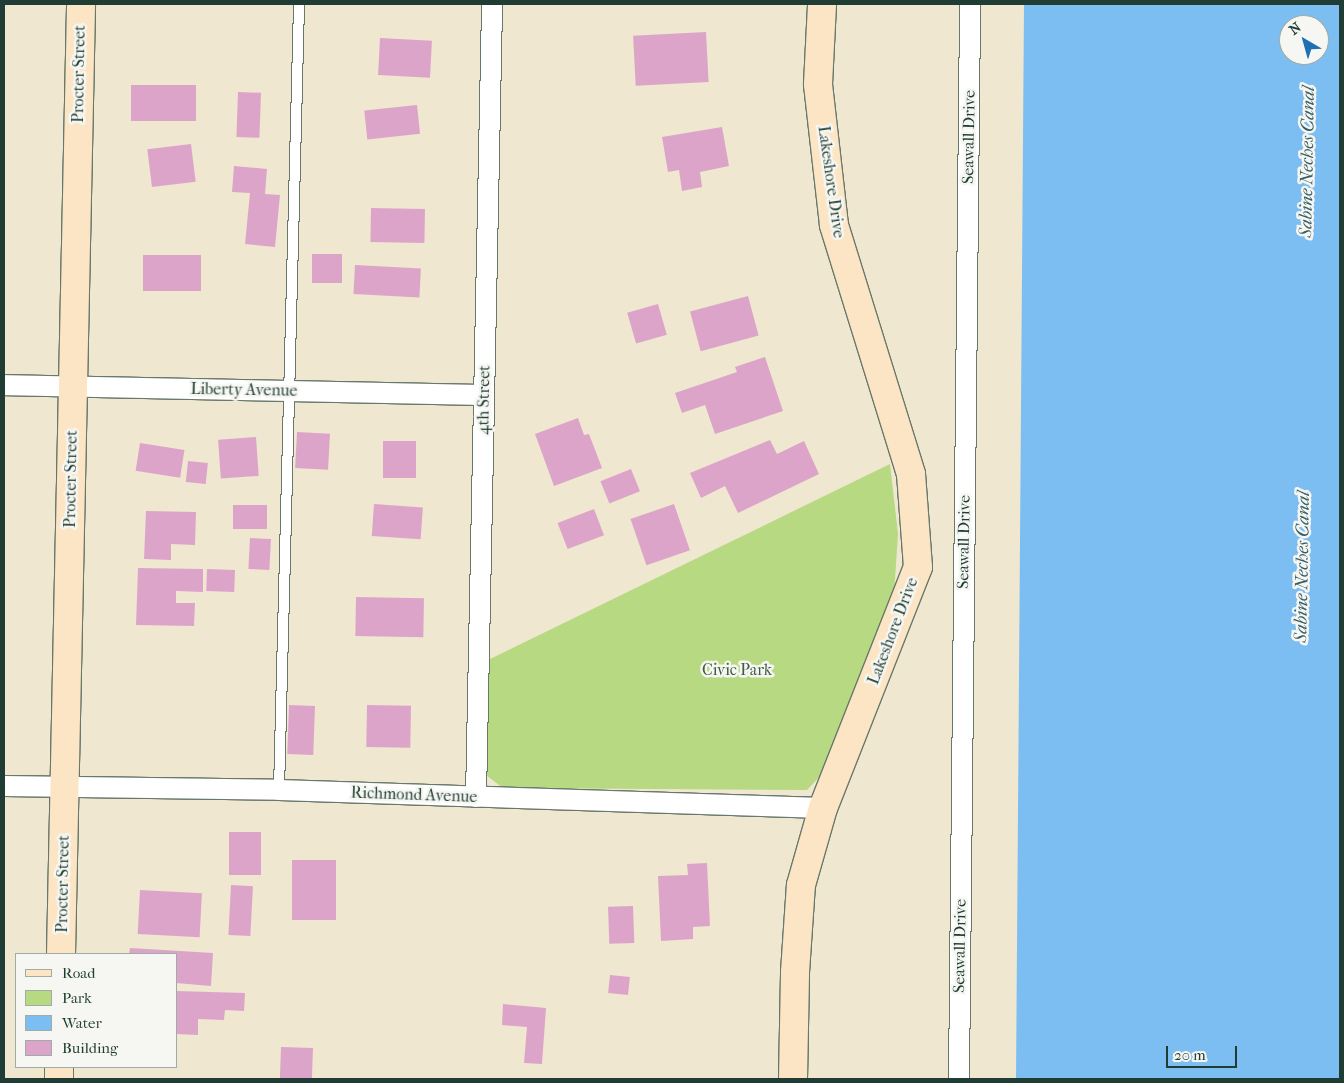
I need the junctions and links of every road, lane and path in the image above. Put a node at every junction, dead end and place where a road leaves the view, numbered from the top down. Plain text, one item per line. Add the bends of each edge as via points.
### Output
1 (81, 4) edge
2 (299, 4) edge
3 (492, 4) edge
4 (822, 4) edge
5 (970, 4) edge
6 (4, 386) edge
7 (73, 387) junction
8 (291, 391) junction
9 (484, 395) junction
10 (4, 786) edge
11 (65, 787) junction
12 (279, 790) junction
13 (476, 797) junction
14 (823, 808) junction
15 (62, 953) edge
16 (793, 1079) edge
17 (959, 1079) edge

1 - 7 street, Procter Street
2 - 8 lane
3 - 9 street, 4th Street
4 - 14 street, Lakeshore Drive via 818,84 834,225 911,474 918,567
5 - 17 street, Seawall Drive
6 - 7 street, Liberty Avenue
7 - 8 street, Liberty Avenue
7 - 11 street, Procter Street
8 - 9 street, Liberty Avenue
8 - 12 lane
9 - 13 street, 4th Street
10 - 11 street, Richmond Avenue
11 - 12 street, Richmond Avenue
11 - 15 street, Procter Street
12 - 13 street, Richmond Avenue
13 - 14 street, Richmond Avenue
14 - 16 street, Lakeshore Drive via 801,886

